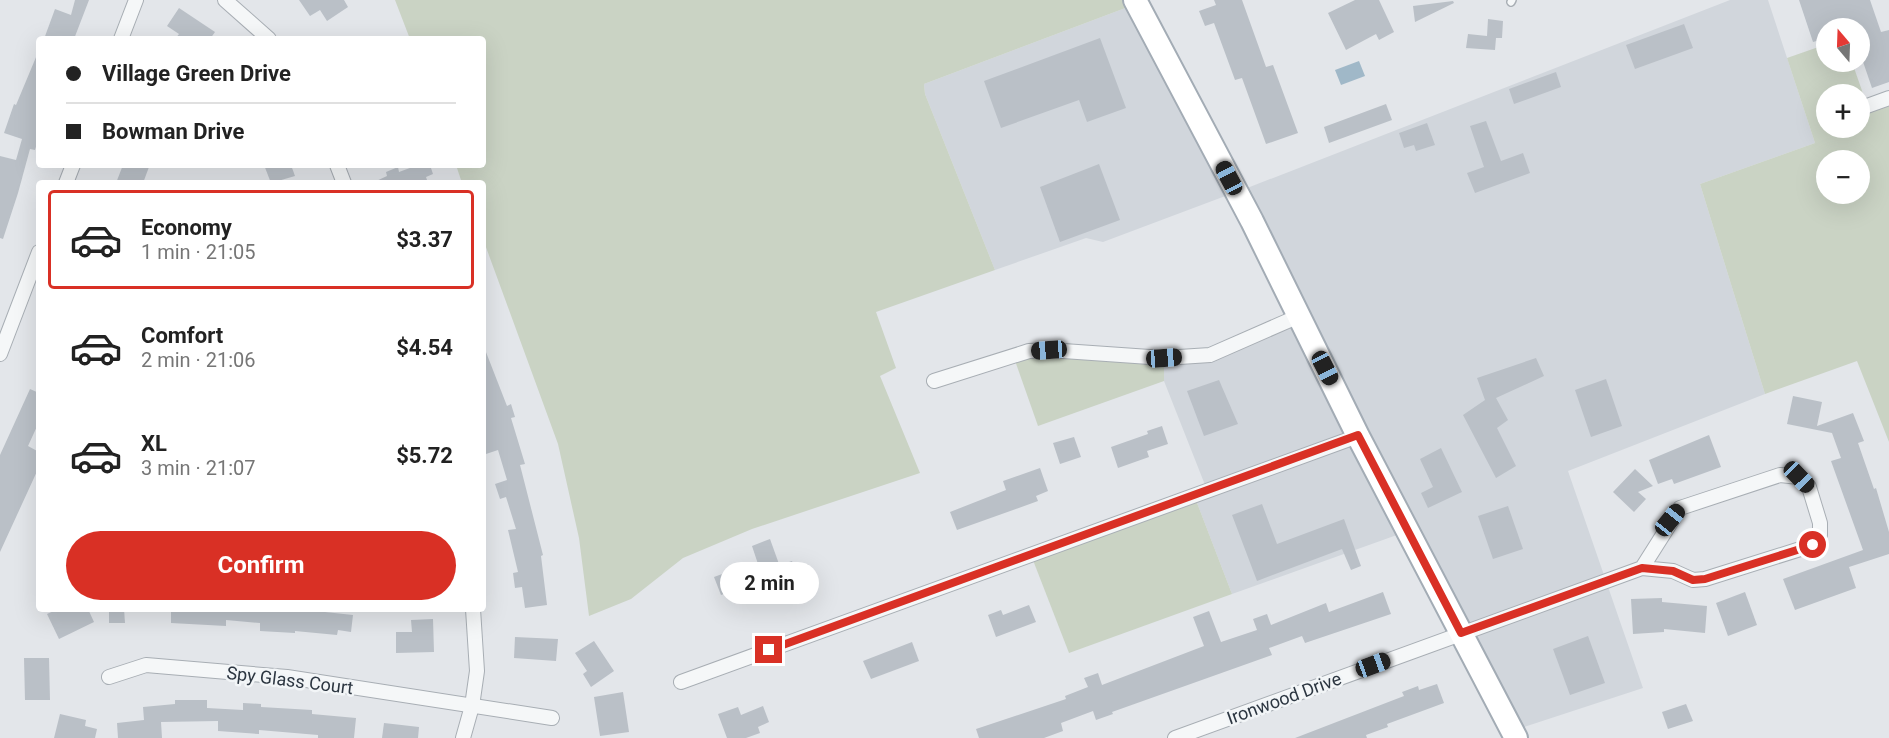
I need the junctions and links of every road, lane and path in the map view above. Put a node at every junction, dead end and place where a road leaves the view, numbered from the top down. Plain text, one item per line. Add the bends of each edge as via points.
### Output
1 (136, 0) edge
2 (225, 0) edge
3 (1134, 0) edge
4 (122, 36) edge
5 (266, 36) edge
6 (1889, 98) edge
7 (1870, 105) edge
8 (36, 260) edge
9 (1299, 316) junction
10 (0, 354) edge
11 (934, 381) dead end
12 (1358, 435) junction
13 (1642, 568) junction
14 (472, 612) edge
15 (1461, 633) junction
16 (109, 677) dead end
17 (681, 682) dead end
18 (472, 706) junction
19 (552, 718) dead end
20 (463, 738) edge
21 (1175, 738) edge
22 (1516, 738) edge

1 - 4 street
2 - 5 street
3 - 9 main road
6 - 7 street
8 - 10 street
9 - 11 street via 1209,355 1164,358 1029,351
9 - 12 main road
12 - 15 main road
12 - 17 street
13 - 13 street via 1673,571 1693,580 1705,579 1813,545 1820,534 1820,523 1809,487 1799,477 1780,475 1680,508
13 - 15 street, Ironwood Drive
14 - 18 street via 477,671
15 - 21 street, Ironwood Drive
15 - 22 main road
16 - 18 street, Spy Glass Court via 146,665 287,677
18 - 19 street, Spy Glass Court
18 - 20 street

